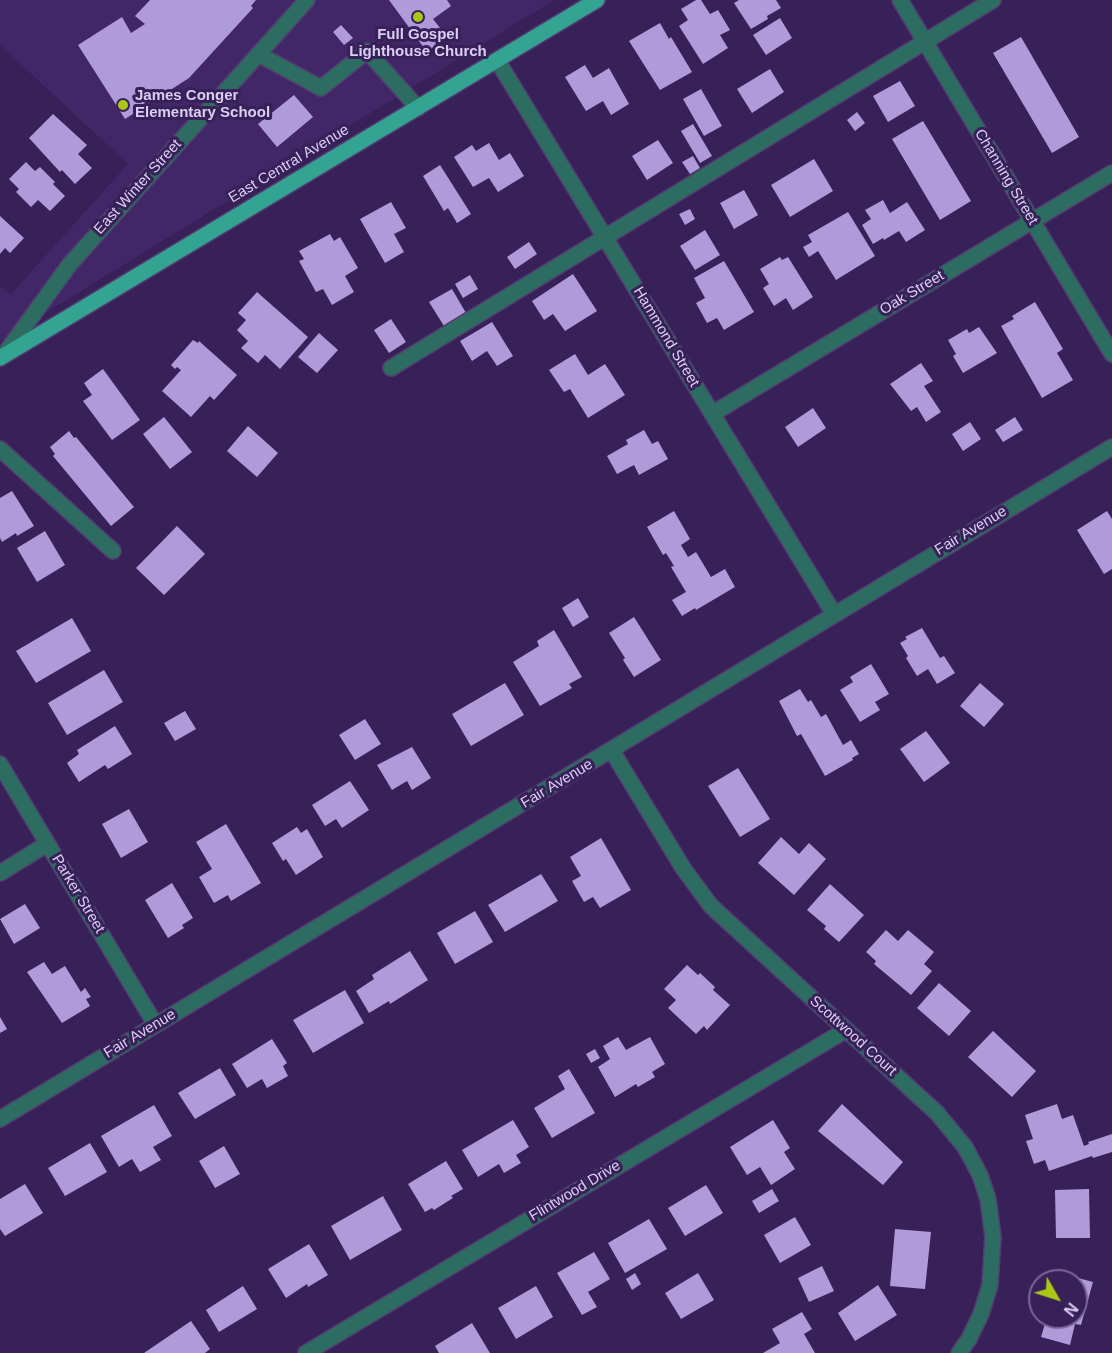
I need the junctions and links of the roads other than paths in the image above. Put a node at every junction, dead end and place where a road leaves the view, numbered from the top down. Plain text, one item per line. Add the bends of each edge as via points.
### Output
1 (307, 0) edge
2 (597, 0) edge
3 (900, 0) edge
4 (993, 0) edge
5 (925, 41) junction
6 (258, 54) junction
7 (497, 60) junction
8 (418, 108) junction
9 (1112, 173) edge
10 (1032, 221) junction
11 (606, 238) junction
12 (1112, 354) edge
13 (2, 357) edge
14 (391, 368) dead end
15 (712, 414) junction
16 (1112, 447) edge
17 (0, 449) edge
18 (113, 551) dead end
19 (834, 614) junction
20 (612, 751) junction
21 (0, 764) edge
22 (47, 844) junction
23 (0, 873) edge
24 (155, 1024) junction
25 (846, 1030) junction
26 (0, 1119) edge
27 (306, 1353) edge
28 (959, 1353) edge

1 - 6 street, East Winter Street
2 - 7 main road, East Central Avenue
3 - 5 street, Channing Street
4 - 5 street
5 - 10 street, Channing Street
5 - 11 street
6 - 8 street via 321,88 367,51
6 - 13 street, East Winter Street via 70,264
7 - 8 main road, East Central Avenue
7 - 11 street, Hammond Street
8 - 13 main road, East Central Avenue
9 - 10 street, Oak Street
10 - 12 street, Channing Street
10 - 15 street, Oak Street
11 - 14 street
11 - 15 street, Hammond Street
15 - 19 street, Hammond Street
16 - 19 street, Fair Avenue
17 - 18 street
19 - 20 street, Fair Avenue
20 - 24 street, Fair Avenue
20 - 25 street, Scottwood Court via 683,868 711,906
21 - 22 street, Parker Street
22 - 23 street
22 - 24 street, Parker Street
24 - 26 street, Fair Avenue
25 - 27 street, Flintwood Drive
25 - 28 street, Scottwood Court via 950,1127 980,1175 991,1213 990,1285 981,1314

